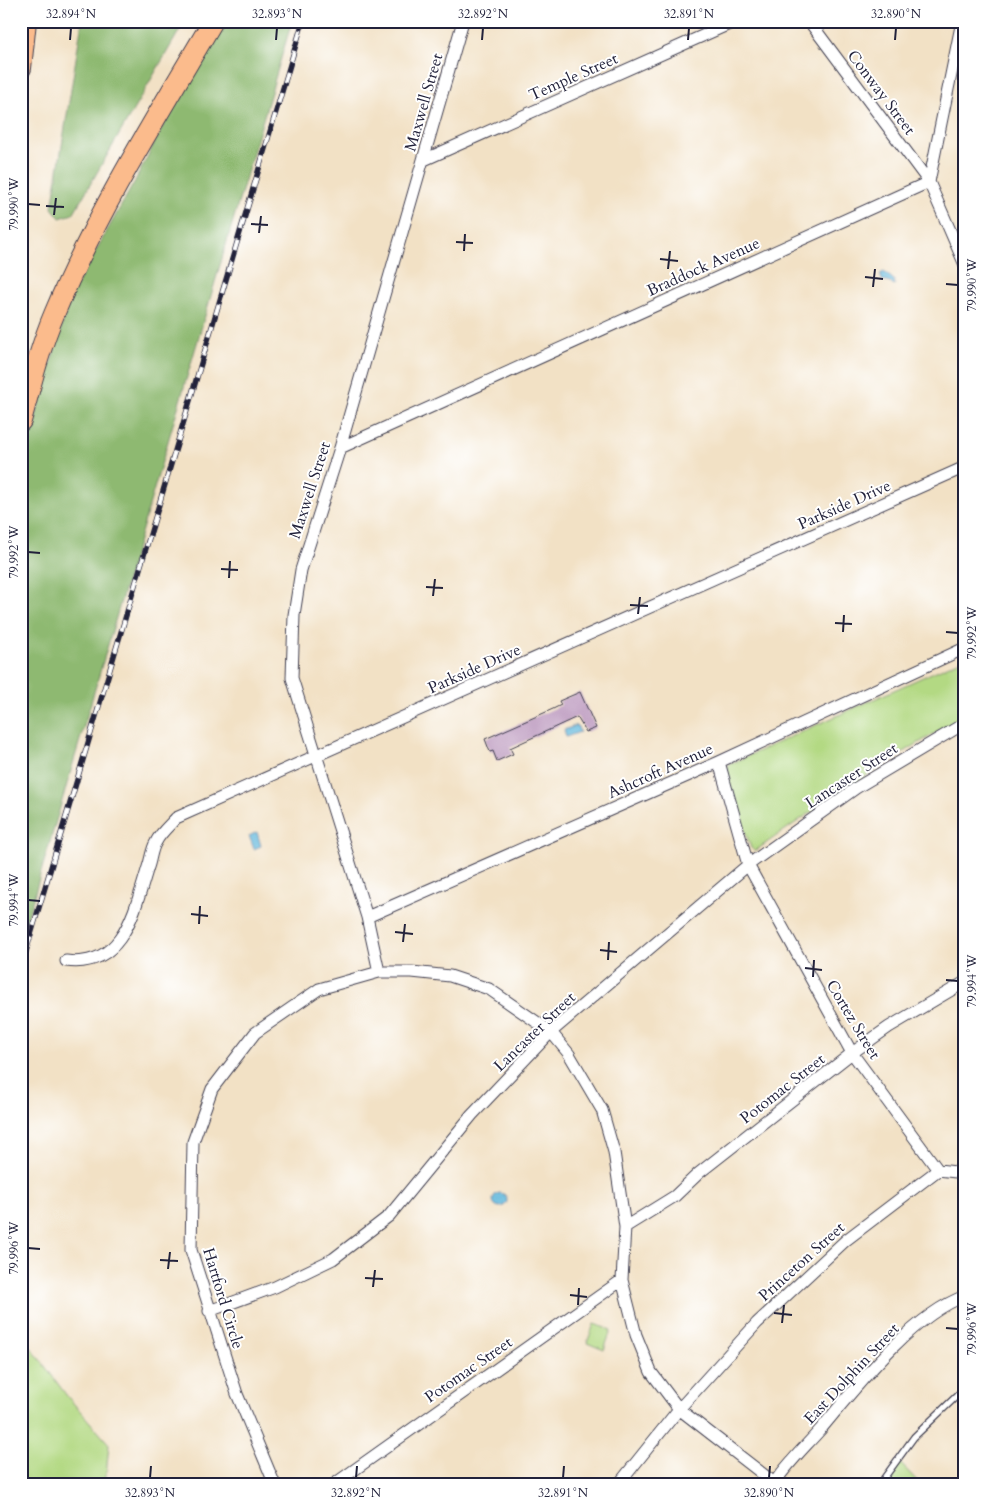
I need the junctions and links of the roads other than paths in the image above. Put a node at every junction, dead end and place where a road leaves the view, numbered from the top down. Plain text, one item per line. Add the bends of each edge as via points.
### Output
1 (26, 21) edge
2 (213, 21) edge
3 (463, 21) edge
4 (736, 21) edge
5 (809, 21) edge
6 (962, 21) edge
7 (21, 68) edge
8 (424, 160) junction
9 (929, 182) junction
10 (965, 265) edge
11 (21, 421) edge
12 (340, 448) junction
13 (965, 468) edge
14 (965, 648) edge
15 (965, 723) edge
16 (316, 756) junction
17 (719, 762) junction
18 (748, 865) junction
19 (367, 917) junction
20 (66, 961) dead end
21 (379, 972) junction
22 (965, 982) edge
23 (551, 1032) junction
24 (852, 1054) junction
25 (938, 1170) junction
26 (965, 1173) edge
27 (625, 1227) junction
28 (622, 1280) junction
29 (965, 1296) edge
30 (209, 1311) junction
31 (965, 1388) edge
32 (679, 1409) junction
33 (775, 1484) edge
34 (275, 1485) edge
35 (332, 1485) edge
36 (618, 1485) edge
37 (878, 1485) edge

1 - 7 highway
2 - 11 highway via 85,246 54,313
3 - 8 street, Maxwell Street
4 - 8 street, Temple Street
5 - 9 street, Conway Street
6 - 9 street
8 - 12 street, Maxwell Street
9 - 10 street, Conway Street
9 - 12 street, Braddock Avenue
12 - 16 street, Maxwell Street via 301,570 294,615 292,678
13 - 16 street, Parkside Drive
14 - 17 street, Ashcroft Avenue
15 - 18 street, Lancaster Street via 856,788
16 - 19 street, Maxwell Street
16 - 20 street, Parkside Drive via 176,818 156,842 128,928 117,944 97,958 79,963
17 - 18 street, Cortez Street
17 - 19 street, Ashcroft Avenue
18 - 23 street, Lancaster Street
18 - 24 street, Cortez Street
19 - 21 street, Maxwell Street
21 - 23 street, Hartford Circle via 450,976 489,989
21 - 30 street, Hartford Circle via 319,989 255,1033 212,1089 193,1142 191,1183 191,1250
22 - 24 street, Potomac Street
23 - 27 street, Hartford Circle via 569,1054 602,1110 614,1152
23 - 30 street, Lancaster Street via 472,1115 389,1216 333,1259
24 - 25 street, Cortez Street
24 - 27 street, Potomac Street via 699,1173 675,1196
25 - 26 street
25 - 32 street, Princeton Street via 846,1240 757,1323
27 - 28 street, Hartford Circle
28 - 32 street, Hartford Circle via 636,1335 651,1372
28 - 35 street, Potomac Street
29 - 33 street, East Dolphin Street via 951,1301 905,1336
30 - 34 street, Hartford Circle via 237,1394
31 - 37 lane via 914,1437
32 - 33 street, Hartford Circle
32 - 36 street

